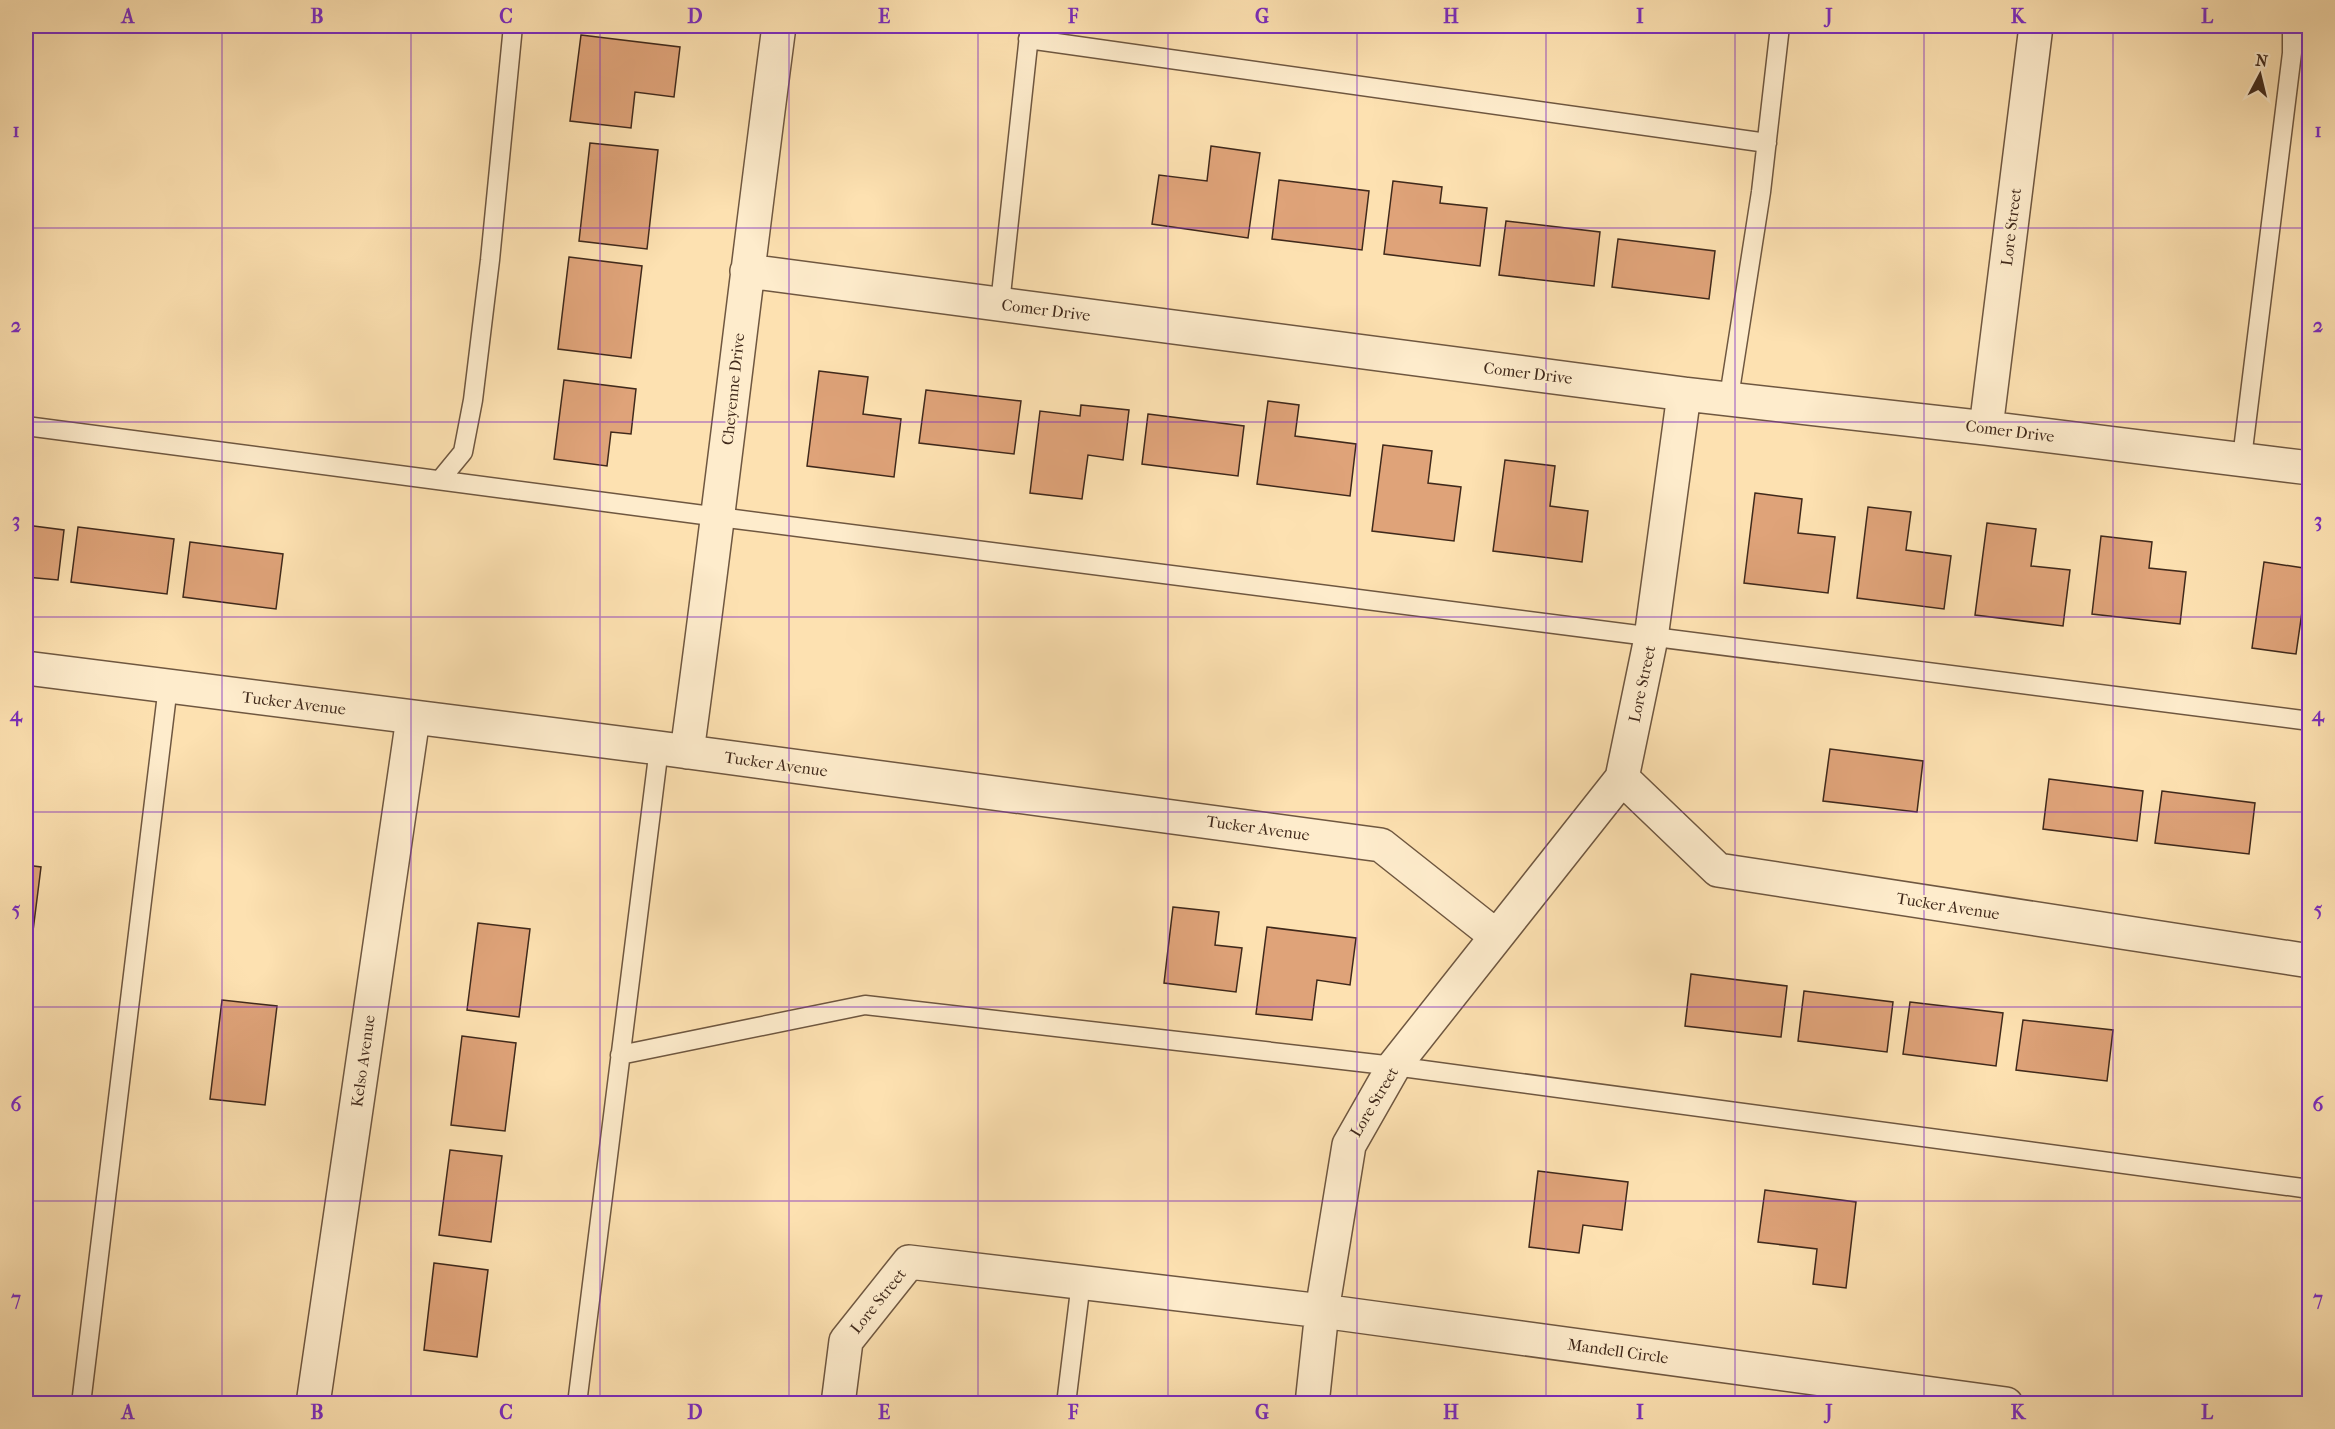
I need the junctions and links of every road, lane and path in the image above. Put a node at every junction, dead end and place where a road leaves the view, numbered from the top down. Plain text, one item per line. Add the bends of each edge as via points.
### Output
1 (513, 26) edge
2 (779, 26) edge
3 (1780, 26) edge
4 (2036, 26) edge
5 (2292, 26) edge
6 (1029, 32) edge
7 (1767, 143) junction
8 (747, 271) junction
9 (1000, 304) junction
10 (1684, 394) junction
11 (1729, 397) junction
12 (26, 426) edge
13 (1986, 428) junction
14 (2242, 458) junction
15 (2310, 468) edge
16 (440, 480) junction
17 (719, 517) junction
18 (1652, 638) junction
19 (26, 668) edge
20 (168, 686) junction
21 (413, 718) junction
22 (2310, 721) edge
23 (673, 750) junction
24 (1622, 778) junction
25 (1496, 936) junction
26 (2310, 961) edge
27 (620, 1055) junction
28 (1394, 1066) junction
29 (2310, 1189) edge
30 (1081, 1282) junction
31 (1323, 1311) junction
32 (81, 1404) edge
33 (313, 1404) edge
34 (577, 1404) edge
35 (838, 1404) edge
36 (1066, 1404) edge
37 (1312, 1404) edge
38 (2006, 1404) edge

1 - 16 lane via 473,400 463,452
2 - 8 street, Cheyenne Drive
3 - 7 lane
4 - 13 street, Lore Street
5 - 14 lane via 2292,53
6 - 7 lane
6 - 9 lane
7 - 11 lane
8 - 9 street, Comer Drive
8 - 17 street, Cheyenne Drive
9 - 10 street, Comer Drive
10 - 11 street, Comer Drive
10 - 18 street, Lore Street
11 - 13 street, Comer Drive
12 - 16 lane
13 - 14 street, Comer Drive
14 - 15 street, Comer Drive
16 - 17 lane
17 - 18 lane
17 - 23 street, Cheyenne Drive
18 - 22 lane
18 - 24 street, Lore Street
19 - 20 street, Tucker Avenue
20 - 21 street, Tucker Avenue
20 - 32 lane
21 - 23 street, Tucker Avenue
21 - 33 street, Kelso Avenue
23 - 25 street, Tucker Avenue via 1381,845
23 - 27 lane
24 - 25 street, Lore Street
24 - 26 street, Tucker Avenue via 1718,870
25 - 28 street, Lore Street
27 - 28 lane via 865,1005
27 - 34 lane
28 - 29 lane
28 - 31 street, Lore Street via 1348,1145
30 - 31 street, Lore Street
30 - 35 street, Lore Street via 909,1262 846,1341
30 - 36 lane
31 - 37 street
31 - 38 street, Mandell Circle

